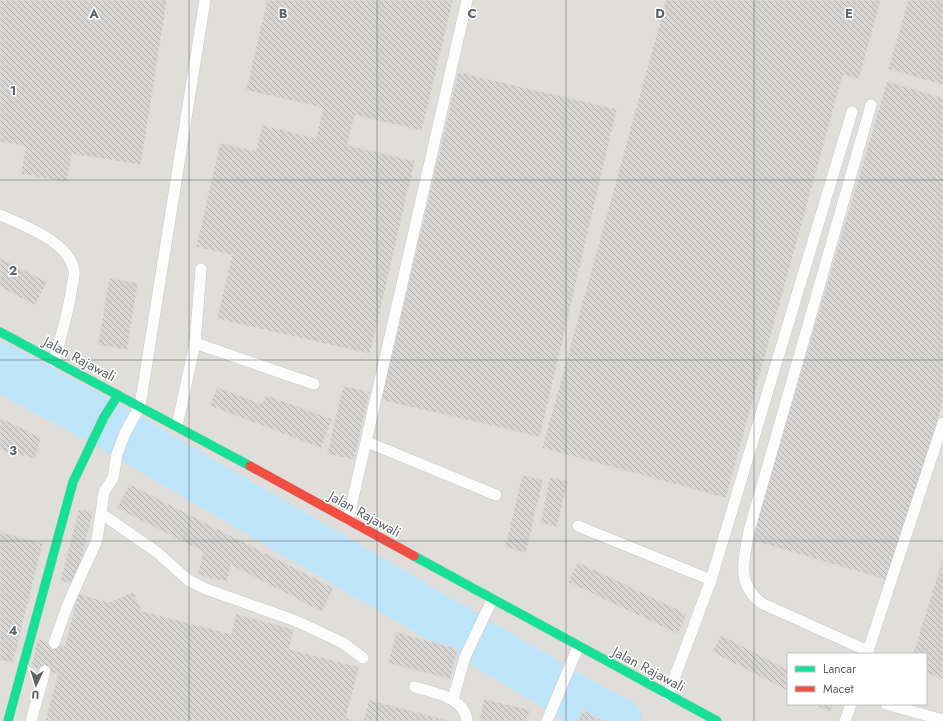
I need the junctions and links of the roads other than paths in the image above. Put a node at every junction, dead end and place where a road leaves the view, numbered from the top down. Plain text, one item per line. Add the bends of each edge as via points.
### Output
1 (205, 0) edge
2 (466, 0) edge
3 (871, 105) dead end
4 (852, 112) dead end
5 (0, 215) edge
6 (201, 269) dead end
7 (0, 332) edge
8 (195, 343) junction
9 (54, 361) junction
10 (314, 384) dead end
11 (118, 395) junction
12 (140, 406) junction
13 (943, 423) edge
14 (177, 426) junction
15 (366, 442) junction
16 (496, 495) dead end
17 (102, 514) junction
18 (348, 520) junction
19 (578, 526) dead end
20 (711, 580) junction
21 (492, 600) junction
22 (54, 643) dead end
23 (578, 647) junction
24 (868, 653) edge
25 (364, 658) dead end
26 (45, 671) dead end
27 (415, 687) dead end
28 (668, 695) junction
29 (453, 699) junction
30 (851, 705) edge
31 (890, 705) edge
32 (943, 720) edge
33 (8, 721) edge
34 (31, 721) edge
35 (468, 721) edge
36 (547, 721) edge
37 (716, 721) edge
38 (845, 721) edge

1 - 12 lane
2 - 15 lane
3 - 24 lane via 750,531 744,562 745,585 753,597
4 - 20 lane
5 - 9 lane via 35,231 59,246 70,259 74,271 70,303
6 - 8 lane
7 - 9 street, Jalan Rajawali
8 - 10 lane
8 - 14 lane
9 - 11 street, Jalan Rajawali
11 - 12 street, Jalan Rajawali
11 - 33 street via 104,417 73,482
12 - 14 street, Jalan Rajawali
12 - 17 lane via 117,454 113,478 104,492
13 - 24 lane
14 - 18 street, Jalan Rajawali
15 - 16 lane
15 - 18 lane
17 - 22 lane via 97,540 68,604
17 - 25 lane via 152,549 188,580 206,589 296,621 344,643
18 - 21 street, Jalan Rajawali
19 - 20 lane
20 - 28 lane
21 - 23 street, Jalan Rajawali
21 - 29 lane via 465,657
23 - 28 street, Jalan Rajawali
23 - 36 lane
26 - 34 lane
27 - 29 lane
28 - 37 street, Jalan Rajawali
29 - 35 lane via 462,706
30 - 38 lane
31 - 32 lane

